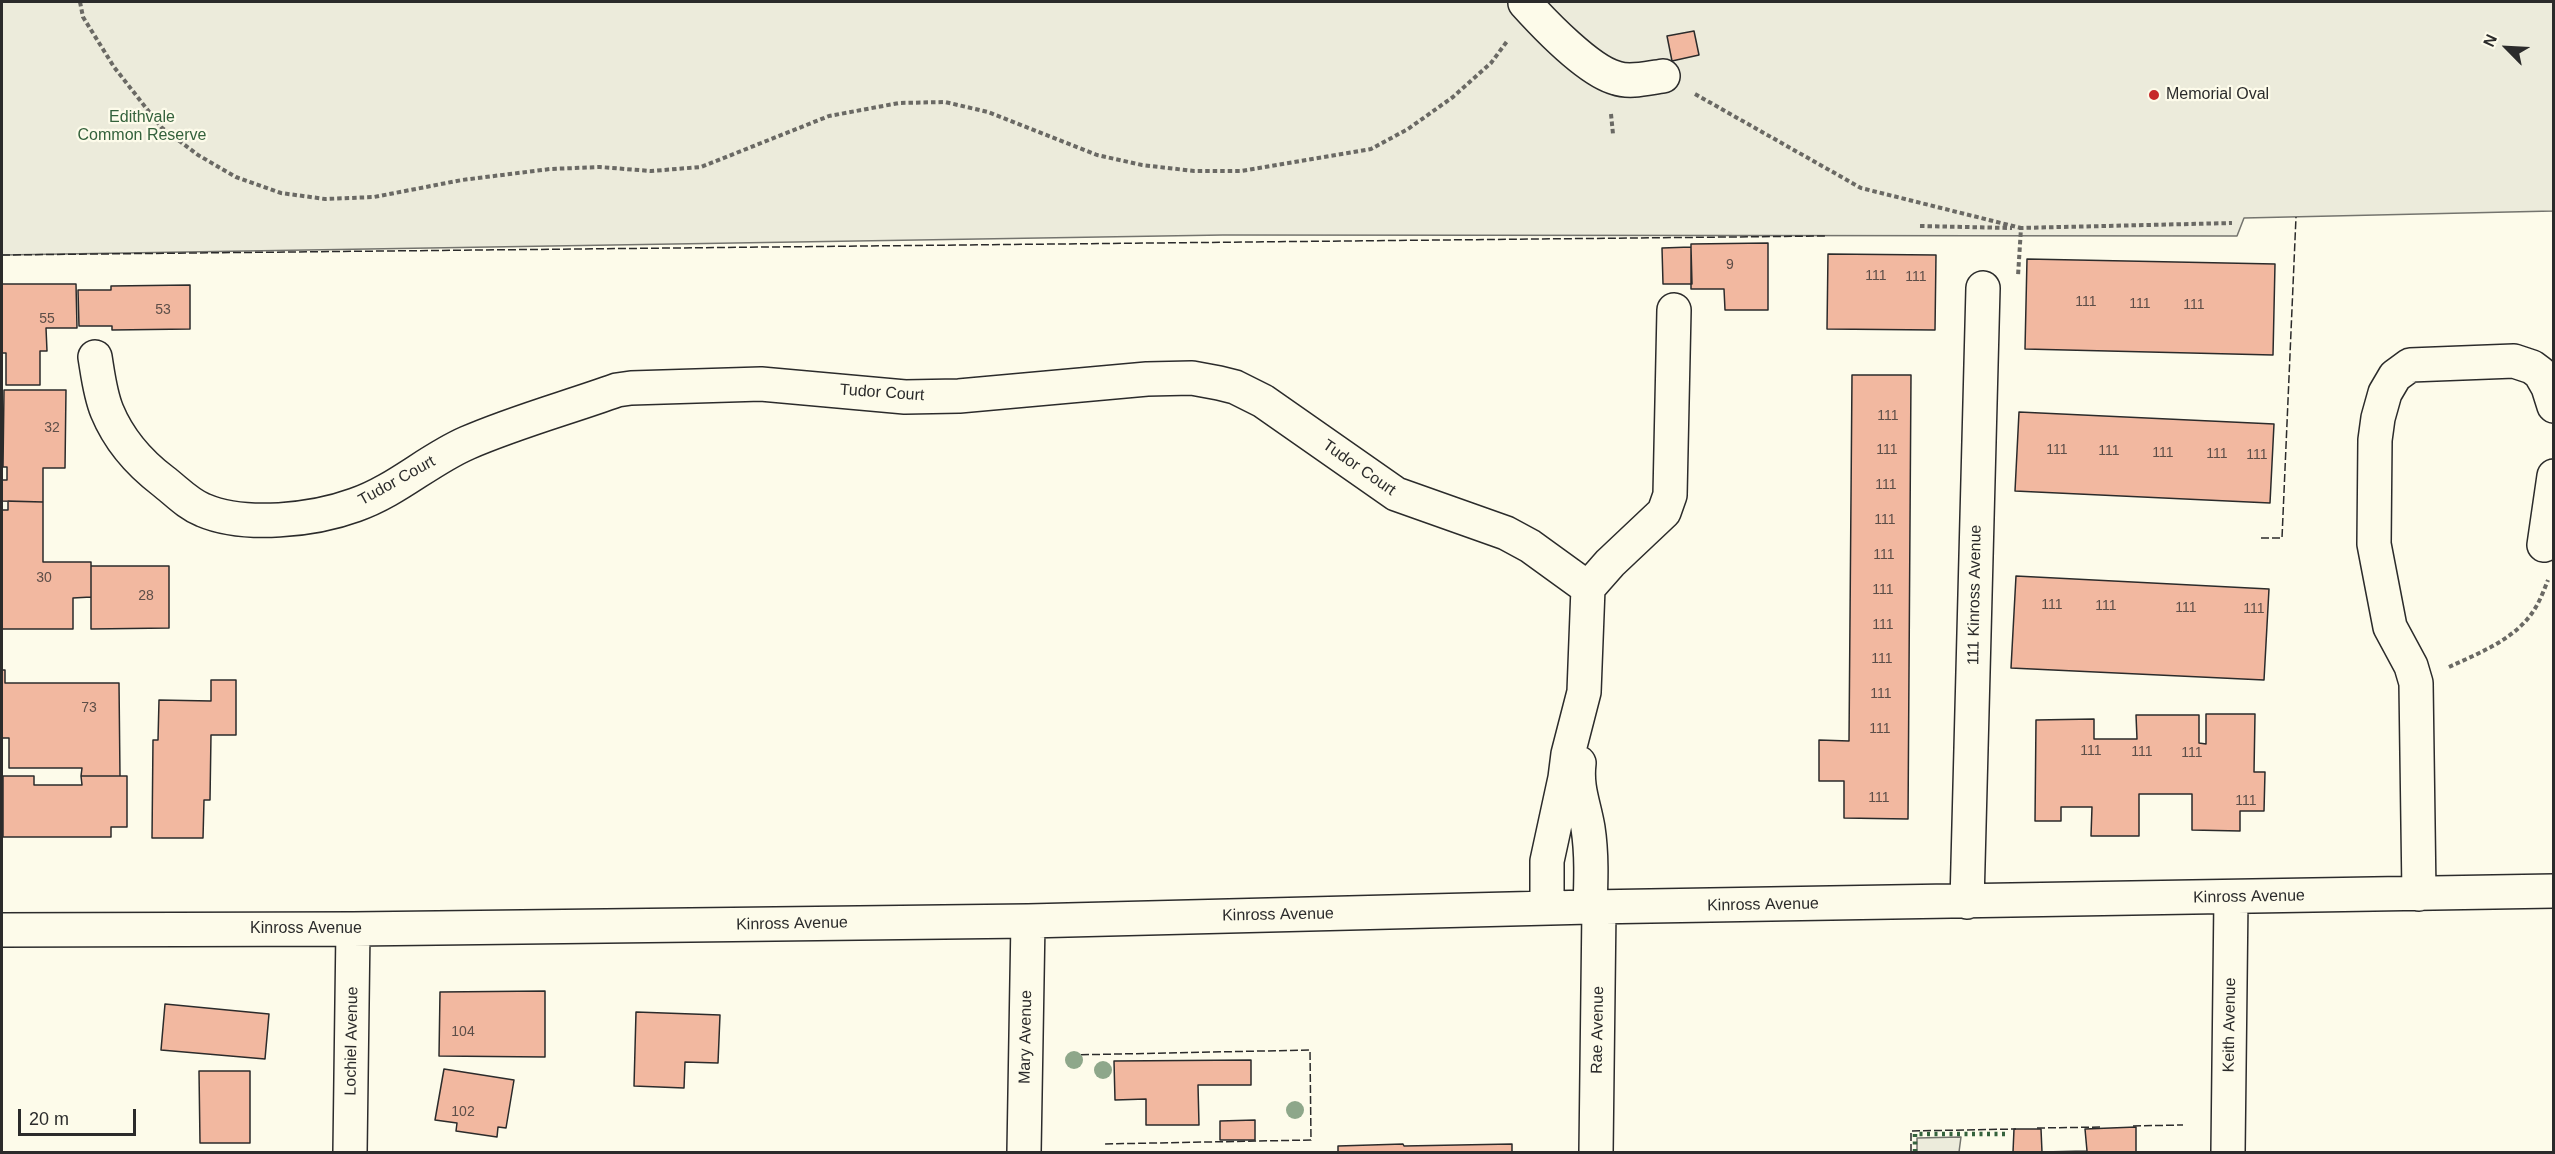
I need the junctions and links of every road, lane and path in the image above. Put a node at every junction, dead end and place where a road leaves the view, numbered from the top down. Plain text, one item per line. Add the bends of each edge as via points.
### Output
1 (80, 2) edge
2 (1525, 3) joint
3 (1663, 76) joint
4 (2232, 223) dead end
5 (1920, 226) dead end
6 (2020, 228) junction
7 (1983, 288) dead end
8 (1674, 310) dead end
9 (94, 357) dead end
10 (2553, 406) edge
11 (2553, 476) edge
12 (2547, 559) joint
13 (1588, 588) junction
14 (2415, 681) junction
15 (1577, 725) junction
16 (2553, 891) edge
17 (2419, 894) junction
18 (2232, 898) junction
19 (1967, 902) junction
20 (1547, 908) junction
21 (1595, 908) junction
22 (1028, 921) junction
23 (353, 929) junction
24 (2, 930) edge
25 (350, 1152) edge
26 (1024, 1152) edge
27 (1596, 1152) edge
28 (2228, 1152) edge

1 - 2 path via 83,17 114,67 161,127 236,177 281,193 324,199 374,197 550,169 651,171 701,167 830,116 899,103 945,102 988,112 1097,155 1142,165 1242,171 1334,156 1371,149 1453,97 1513,34
2 - 3 street via 1557,37 1608,75 1624,80
3 - 6 path via 1861,188
4 - 6 path
5 - 6 path
7 - 19 street, 111 Kinross Avenue
8 - 13 street via 1670,495 1664,512
9 - 13 street, Tudor Court via 103,397 117,430 127,447 153,473 203,510 272,520 302,518 355,505 466,444 631,388 761,384 905,397 1176,377 1207,380 1263,400 1396,494 1516,538
10 - 14 street via 2540,373 2514,361 2410,365 2395,376 2385,393 2375,440 2374,544 2390,627
11 - 12 street
12 - 14 path via 2537,606 2522,626 2479,653
13 - 15 street via 1585,678
14 - 17 street
15 - 20 street via 1547,861
15 - 21 street via 1580,796 1588,825
16 - 17 street, Kinross Avenue
17 - 18 street, Kinross Avenue
18 - 19 street, Kinross Avenue
18 - 28 street, Keith Avenue
19 - 21 street, Kinross Avenue
20 - 21 street, Kinross Avenue
20 - 22 street, Kinross Avenue
21 - 27 street, Rae Avenue
22 - 23 street, Kinross Avenue
22 - 26 street, Mary Avenue
23 - 24 street, Kinross Avenue
23 - 25 street, Lochiel Avenue

